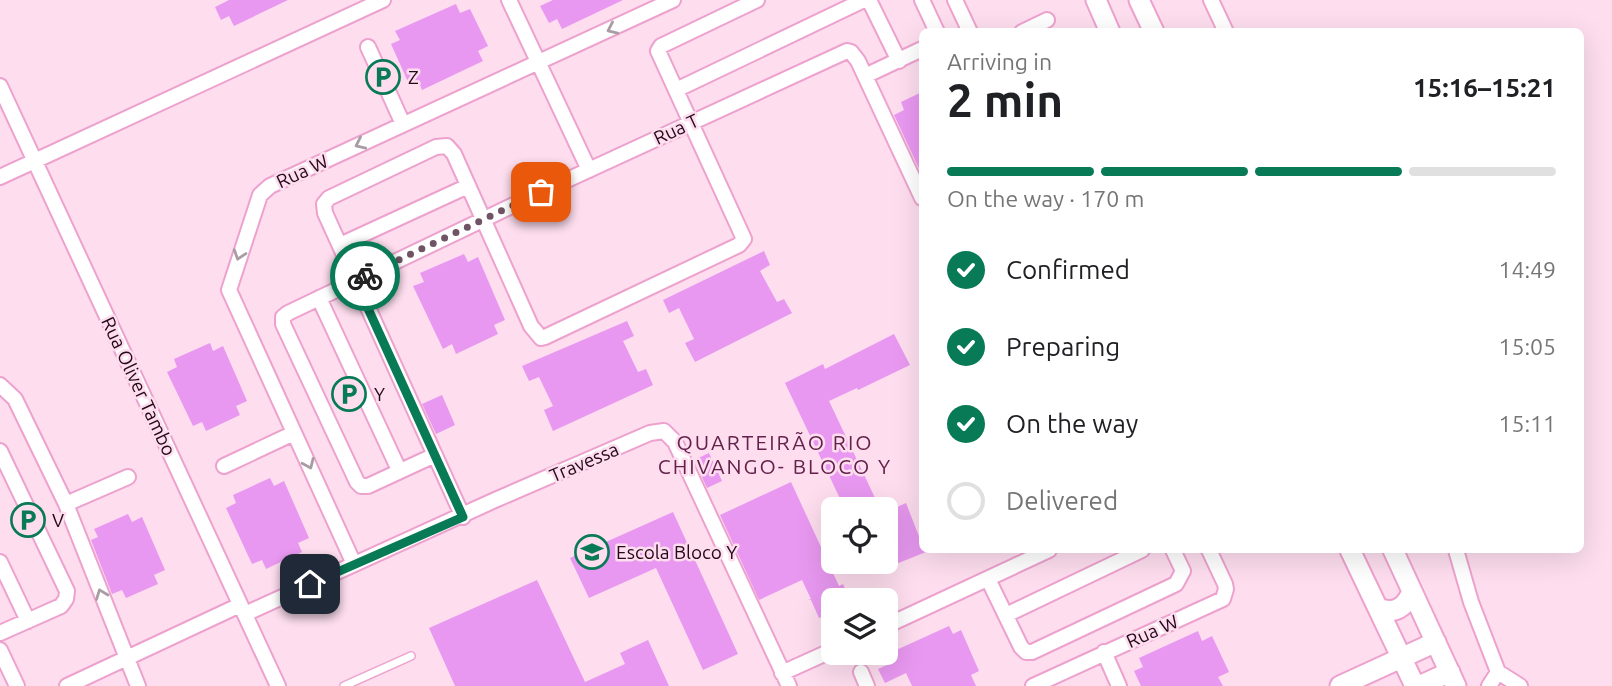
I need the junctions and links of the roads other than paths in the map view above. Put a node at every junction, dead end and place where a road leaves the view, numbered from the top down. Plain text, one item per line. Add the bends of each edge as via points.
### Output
1 (383, 0) edge
2 (509, 0) edge
3 (673, 0) edge
4 (757, 0) edge
5 (864, 0) edge
6 (870, 0) edge
7 (922, 0) edge
8 (955, 0) edge
9 (1096, 0) edge
10 (1139, 0) edge
11 (1211, 0) edge
12 (1047, 20) dead end
13 (935, 28) edge
14 (968, 28) edge
15 (1030, 28) edge
16 (1108, 28) edge
17 (1152, 28) edge
18 (1224, 28) edge
19 (368, 47) dead end
20 (919, 51) edge
21 (899, 61) junction
22 (538, 63) junction
23 (865, 76) junction
24 (0, 86) edge
25 (676, 90) junction
26 (691, 122) junction
27 (403, 124) junction
28 (35, 161) junction
29 (589, 170) junction
30 (0, 177) edge
31 (468, 186) junction
32 (919, 192) edge
33 (483, 219) junction
34 (340, 246) junction
35 (355, 280) junction
36 (319, 298) junction
37 (0, 385) edge
38 (294, 433) junction
39 (0, 451) edge
40 (435, 455) junction
41 (224, 466) dead end
42 (399, 470) junction
43 (128, 477) dead end
44 (66, 504) junction
45 (463, 517) junction
46 (1043, 553) edge
47 (1123, 553) edge
48 (1174, 553) edge
49 (1210, 553) edge
50 (1351, 553) edge
51 (1394, 553) edge
52 (1457, 553) edge
53 (0, 562) edge
54 (354, 564) junction
55 (988, 579) junction
56 (1412, 591) junction
57 (1377, 608) junction
58 (242, 610) junction
59 (1006, 615) junction
60 (898, 620) edge
61 (28, 621) junction
62 (0, 633) edge
63 (1436, 642) junction
64 (0, 650) edge
65 (1104, 652) junction
66 (411, 656) dead end
67 (821, 657) edge
68 (127, 658) junction
69 (1401, 658) junction
70 (861, 672) dead end
71 (1499, 672) junction
72 (785, 679) edge
73 (1453, 679) edge
74 (1350, 685) edge
75 (17, 686) edge
76 (67, 686) edge
77 (138, 686) edge
78 (278, 686) edge
79 (344, 686) edge
80 (867, 686) edge
81 (1034, 686) edge
82 (1119, 686) edge
83 (1417, 686) edge
84 (1489, 686) edge
85 (1520, 686) edge

1 - 28 street
2 - 22 street
3 -> 22 street, Rua W
4 - 25 street via 661,46 659,56
5 - 25 street
6 - 21 street
7 - 13 street
8 - 14 street
9 - 16 street
10 - 17 street
11 - 18 street
12 - 15 street
19 - 27 street
20 - 21 street
21 - 23 street
22 - 27 street, Rua W
22 - 29 street
23 - 26 street, Rua T via 854,54 840,52
23 - 32 street, Rua T
24 - 28 street, Rua Oliver Tambo
25 - 26 street
26 - 29 street, Rua T
26 - 33 street via 744,239 545,337 537,336 531,326
27 -> 38 street, Rua W via 270,186 258,198 229,290
28 - 30 street
28 - 58 street, Rua Oliver Tambo
29 - 33 street, Rua T
31 - 33 street
31 - 34 street
31 - 34 street via 454,154 447,146 436,147 329,198 325,214
33 - 35 street, Rua T
34 - 35 street
35 - 36 street, Rua T
35 - 40 street
36 - 42 street
36 - 42 street, Rua T via 283,317 288,336 357,482 368,486
37 - 44 street via 15,399
38 - 41 street
38 -> 54 street, Rua W
39 - 61 street via 67,592 61,606
40 - 42 street
40 - 45 street
43 - 44 street
68 -> 44 street
45 - 54 street, Travessa
45 - 72 street, Travessa via 664,430 676,442
46 - 55 street
47 - 59 street
48 - 59 street via 1183,571 1176,584 1032,652 1021,647
49 - 65 street, Rua W via 1226,589 1223,599
50 - 57 street
51 - 56 street
52 - 71 street
53 - 61 street
54 - 58 street, Travessa
55 - 59 street
55 - 60 street
56 - 57 street via 1404,606 1396,610
56 - 63 street
57 - 69 street
58 - 68 street, Travessa
58 - 78 street, Rua Oliver Tambo
61 - 62 street
63 - 69 street
63 - 73 street
64 - 75 street
65 - 81 street, Rua W
65 - 82 street
66 - 79 lane
67 - 72 street
68 - 76 street, Travessa
68 - 77 street
69 - 74 street
69 - 83 street
70 - 80 street
71 - 84 street
71 - 85 street
73 - 83 street

